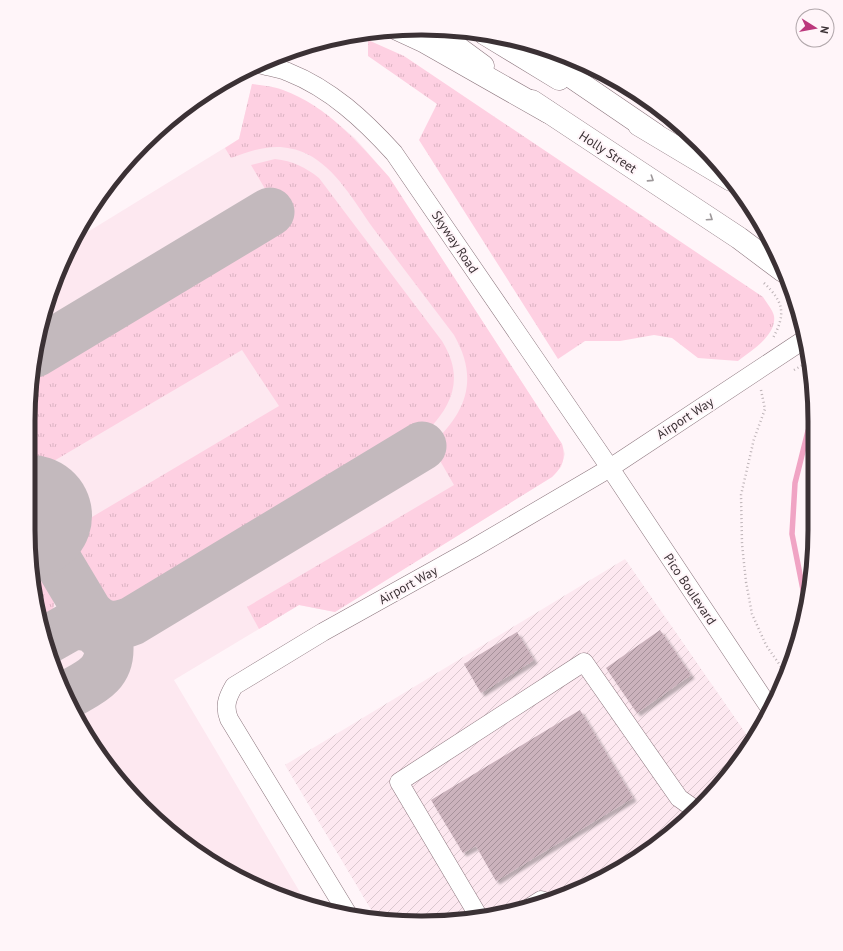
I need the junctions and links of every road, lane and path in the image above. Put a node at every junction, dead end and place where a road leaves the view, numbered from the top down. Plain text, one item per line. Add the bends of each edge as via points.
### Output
1 (402, 36) edge
2 (442, 36) edge
3 (498, 42) edge
4 (535, 52) edge
5 (269, 67) edge
6 (548, 112) junction
7 (655, 134) junction
8 (715, 170) edge
9 (774, 264) edge
10 (758, 279) dead end
11 (771, 341) dead end
12 (800, 342) edge
13 (757, 371) junction
14 (610, 468) junction
15 (782, 668) edge
16 (766, 703) edge
17 (691, 807) edge
18 (345, 909) edge
19 (476, 912) edge

1 - 6 main road via 423,41
2 - 6 main road, Holly Street
3 - 7 main road
4 - 7 main road
5 - 14 street, Skyway Road via 288,72 323,89 372,129 394,154
6 -> 9 main road, Holly Street via 740,238
7 - 8 main road
10 - 11 path via 778,298 782,313 778,330
12 - 13 street, Airport Way
13 - 14 street, Airport Way
13 - 15 path via 765,409 754,439 741,495 742,544 752,614 766,645
14 - 16 street, Pico Boulevard
14 - 18 street, Airport Way via 234,686 225,708 229,719
17 - 19 street via 679,798 584,662 399,782

